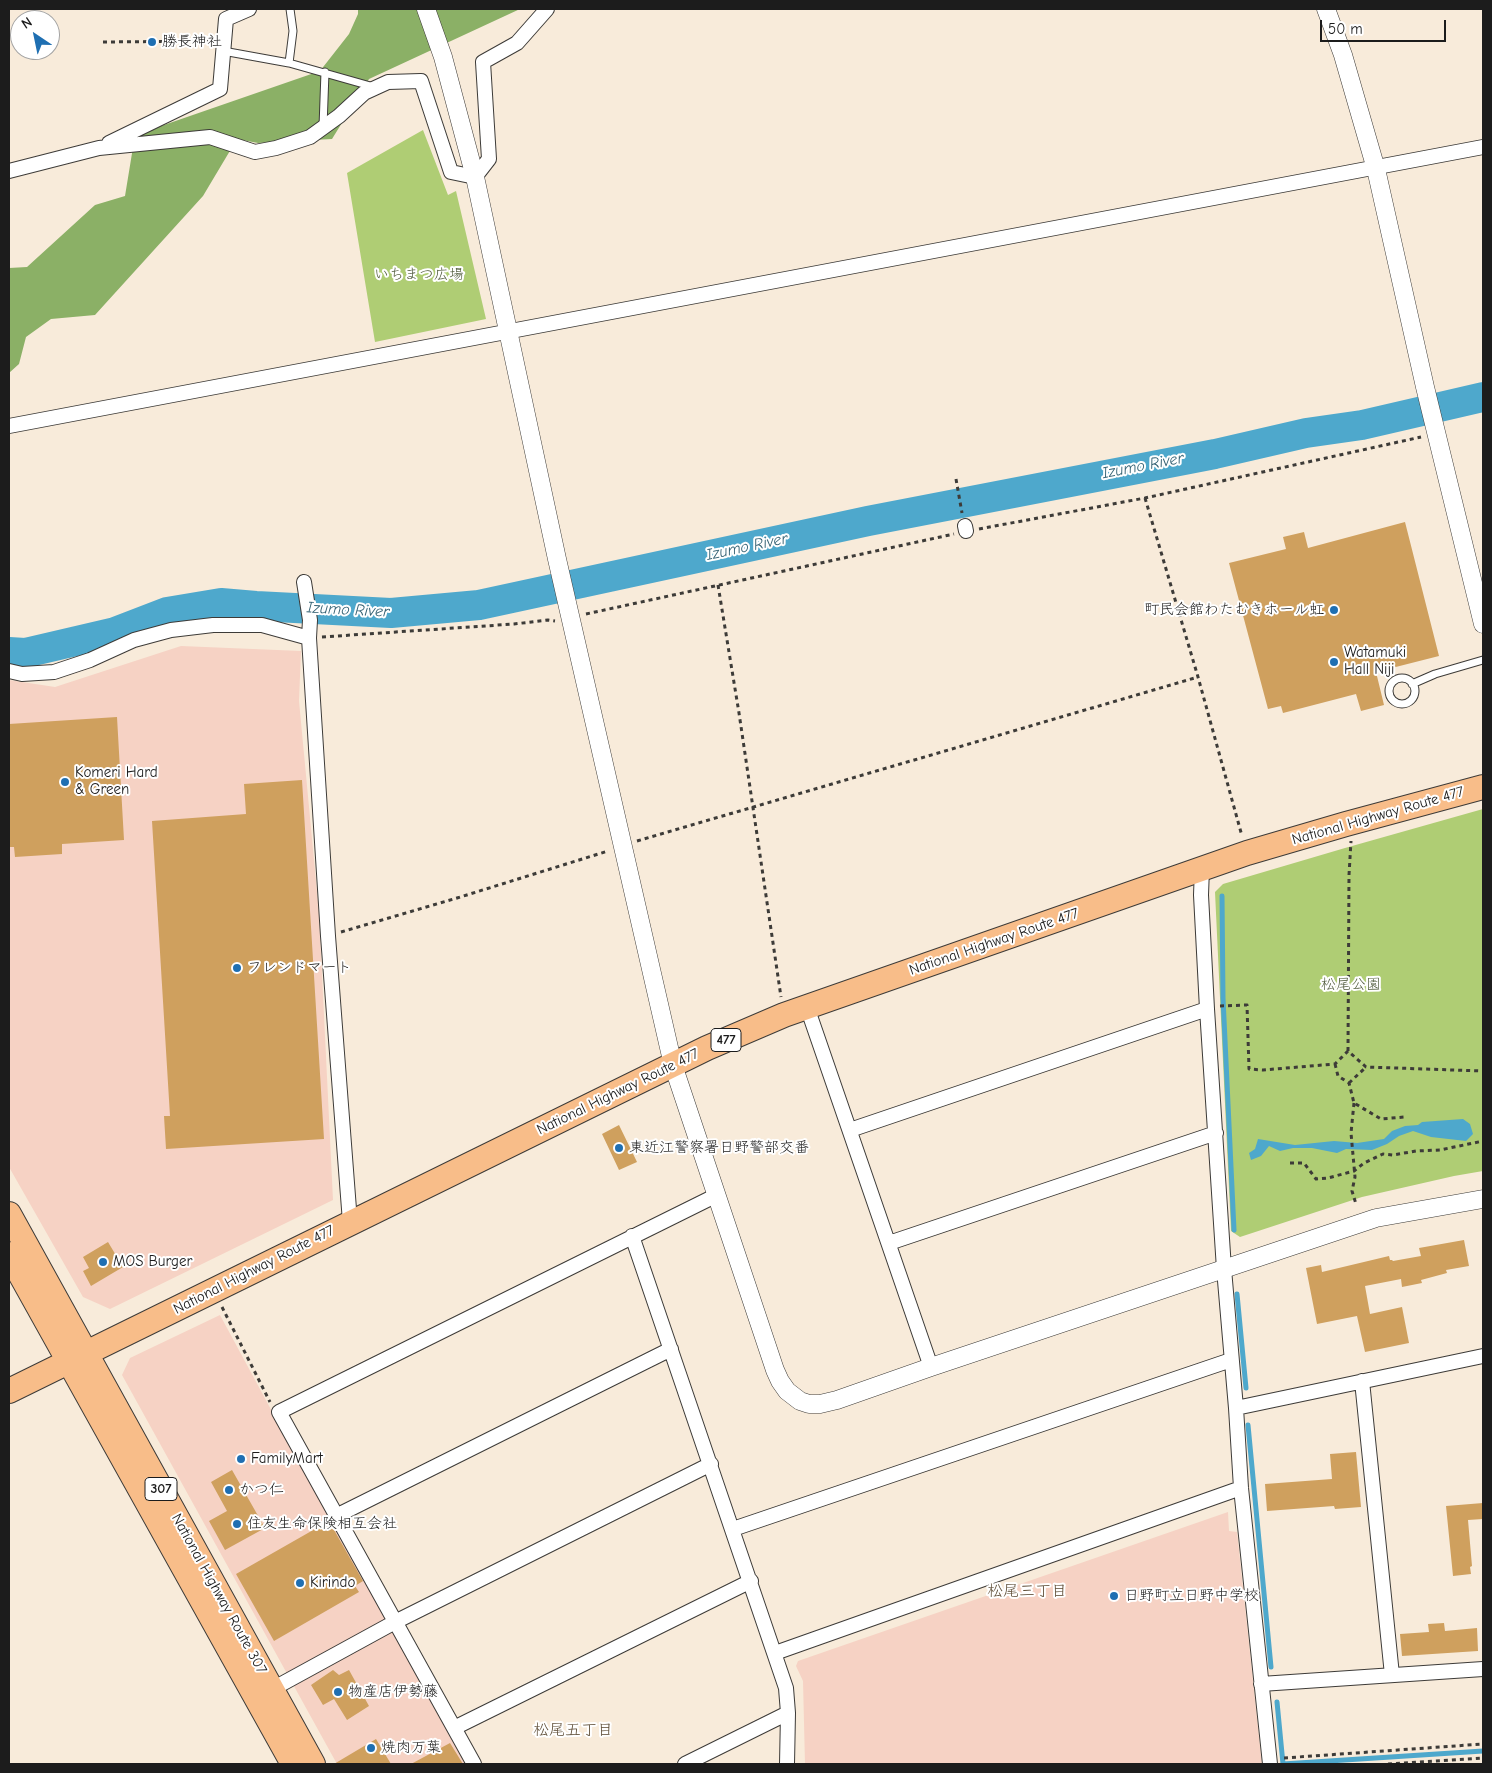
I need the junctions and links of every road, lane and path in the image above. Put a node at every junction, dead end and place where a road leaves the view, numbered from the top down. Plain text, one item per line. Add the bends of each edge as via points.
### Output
1 (249, 9) edge
2 (290, 9) edge
3 (426, 9) edge
4 (547, 9) edge
5 (1326, 9) edge
6 (226, 14) edge
7 (103, 42) dead end
8 (224, 46) junction
9 (289, 63) junction
10 (325, 72) junction
11 (377, 88) junction
12 (323, 128) junction
13 (1483, 147) edge
14 (99, 148) junction
15 (1376, 169) junction
16 (9, 171) edge
17 (476, 177) junction
18 (508, 332) junction
19 (9, 426) edge
20 (1436, 430) junction
21 (956, 479) dead end
22 (1145, 498) junction
23 (966, 529) junction
24 (304, 582) dead end
25 (718, 585) junction
26 (571, 618) junction
27 (1483, 624) edge
28 (309, 638) junction
29 (1483, 660) edge
30 (9, 671) edge
31 (1198, 677) junction
32 (1412, 684) dead end
33 (1483, 787) edge
34 (752, 807) junction
35 (1352, 836) dead end
36 (623, 846) junction
37 (1247, 854) junction
38 (1202, 868) junction
39 (328, 936) junction
40 (807, 1007) junction
41 (1213, 1007) junction
42 (784, 1015) junction
43 (1348, 1051) junction
44 (1336, 1064) junction
45 (673, 1065) junction
46 (1366, 1067) junction
47 (1483, 1070) edge
48 (1349, 1083) junction
49 (1354, 1103) junction
50 (1404, 1117) dead end
51 (850, 1130) junction
52 (1216, 1132) junction
53 (1483, 1141) edge
54 (1290, 1163) dead end
55 (1354, 1171) junction
56 (716, 1195) junction
57 (1483, 1199) edge
58 (1356, 1204) dead end
59 (9, 1214) edge
60 (350, 1222) junction
61 (632, 1236) junction
62 (889, 1243) junction
63 (9, 1254) edge
64 (1224, 1269) junction
65 (214, 1291) junction
66 (671, 1349) junction
67 (77, 1356) junction
68 (1483, 1356) edge
69 (1231, 1360) junction
70 (931, 1367) junction
71 (1362, 1381) junction
72 (9, 1391) edge
73 (1236, 1408) junction
74 (279, 1412) junction
75 (711, 1464) junction
76 (1241, 1488) junction
77 (336, 1516) junction
78 (733, 1530) junction
79 (751, 1581) junction
80 (395, 1622) junction
81 (775, 1653) junction
82 (1483, 1669) edge
83 (1392, 1675) junction
84 (1260, 1684) junction
85 (263, 1694) junction
86 (788, 1713) junction
87 (454, 1728) junction
88 (1483, 1744) edge
89 (1286, 1758) dead end
90 (1483, 1758) edge
91 (293, 1764) edge
92 (313, 1764) edge
93 (474, 1764) edge
94 (685, 1764) edge
95 (787, 1764) edge
96 (1270, 1764) edge
97 (1388, 1764) edge

1 - 6 street
2 - 9 lane via 293,31
3 - 17 street via 443,57
4 - 17 street via 517,43 483,62 489,159
5 - 15 street via 1341,48
6 - 8 street
7 - 8 path
8 - 9 lane
8 - 14 street via 220,89
9 - 10 lane
10 - 11 lane
10 - 12 lane
11 - 12 street via 364,93
11 - 17 street via 388,82 421,81 451,172
12 - 14 street via 310,137 255,152 210,137
13 - 15 street
14 - 16 street
15 - 18 street
15 - 20 street
17 - 18 street
18 - 19 street
18 - 26 street
20 - 22 path
20 - 27 street
21 - 23 path
22 - 23 path
22 - 31 path
23 - 25 path
24 - 28 street via 310,620
25 - 26 path
25 - 34 path
26 - 28 path
26 - 36 street
28 - 30 street via 262,625 213,624 134,640 54,672 22,674
28 - 39 street
29 - 32 lane
31 - 34 path
31 - 37 path
33 - 37 highway, National Highway Route 477 / 477
34 - 36 path
34 - 42 path
35 - 43 path
36 - 39 path
36 - 45 street
37 - 38 highway, National Highway Route 477 / 477
38 - 40 highway, National Highway Route 477 / 477
38 - 41 street via 1201,895
39 - 60 street
40 - 42 highway, National Highway Route 477 / 477
40 - 51 street
41 - 44 path via 1247,1006 1249,1069
41 - 51 street
41 - 52 street
42 - 45 highway, National Highway Route 477 / 477
43 - 44 path
43 - 46 path
44 - 48 path via 1338,1076
45 - 56 street
45 - 60 highway, National Highway Route 477 / 477
46 - 47 path
46 - 48 path
48 - 49 path
49 - 50 path via 1381,1119
49 - 55 path
51 - 62 street
52 - 62 street
52 - 64 street
53 - 55 path via 1440,1150 1383,1154
54 - 55 path via 1304,1163 1316,1179
55 - 58 path via 1352,1191
56 - 61 street
56 - 70 street via 775,1370 793,1397 809,1404 820,1404
57 - 64 street via 1376,1218
59 - 67 highway, National Highway Route 307 / 307
60 - 65 highway, National Highway Route 477 / 477
61 - 66 street
61 - 74 street
62 - 70 street
63 - 67 highway, National Highway Route 307 / 307
64 - 69 street
64 - 70 street
65 - 67 highway, National Highway Route 477 / 477
65 - 74 path via 273,1407
66 - 75 street
66 - 77 street
67 - 72 highway, National Highway Route 477 / 477
67 - 85 highway, National Highway Route 307 / 307
68 - 71 street
69 - 73 street
69 - 78 street
71 - 73 street
71 - 83 street
73 - 76 street
74 - 77 street
75 - 78 street
75 - 80 street
76 - 81 street
76 - 84 street
77 - 80 street
78 - 79 street
79 - 81 street
79 - 87 street
80 - 85 street
80 - 87 street
81 - 86 street via 786,1688
82 - 83 street
83 - 84 street
84 - 96 street
85 - 91 highway, National Highway Route 307 / 307
85 - 92 highway, National Highway Route 307 / 307
86 - 94 street
86 - 95 street
87 - 93 street
88 - 89 path
90 - 97 path

